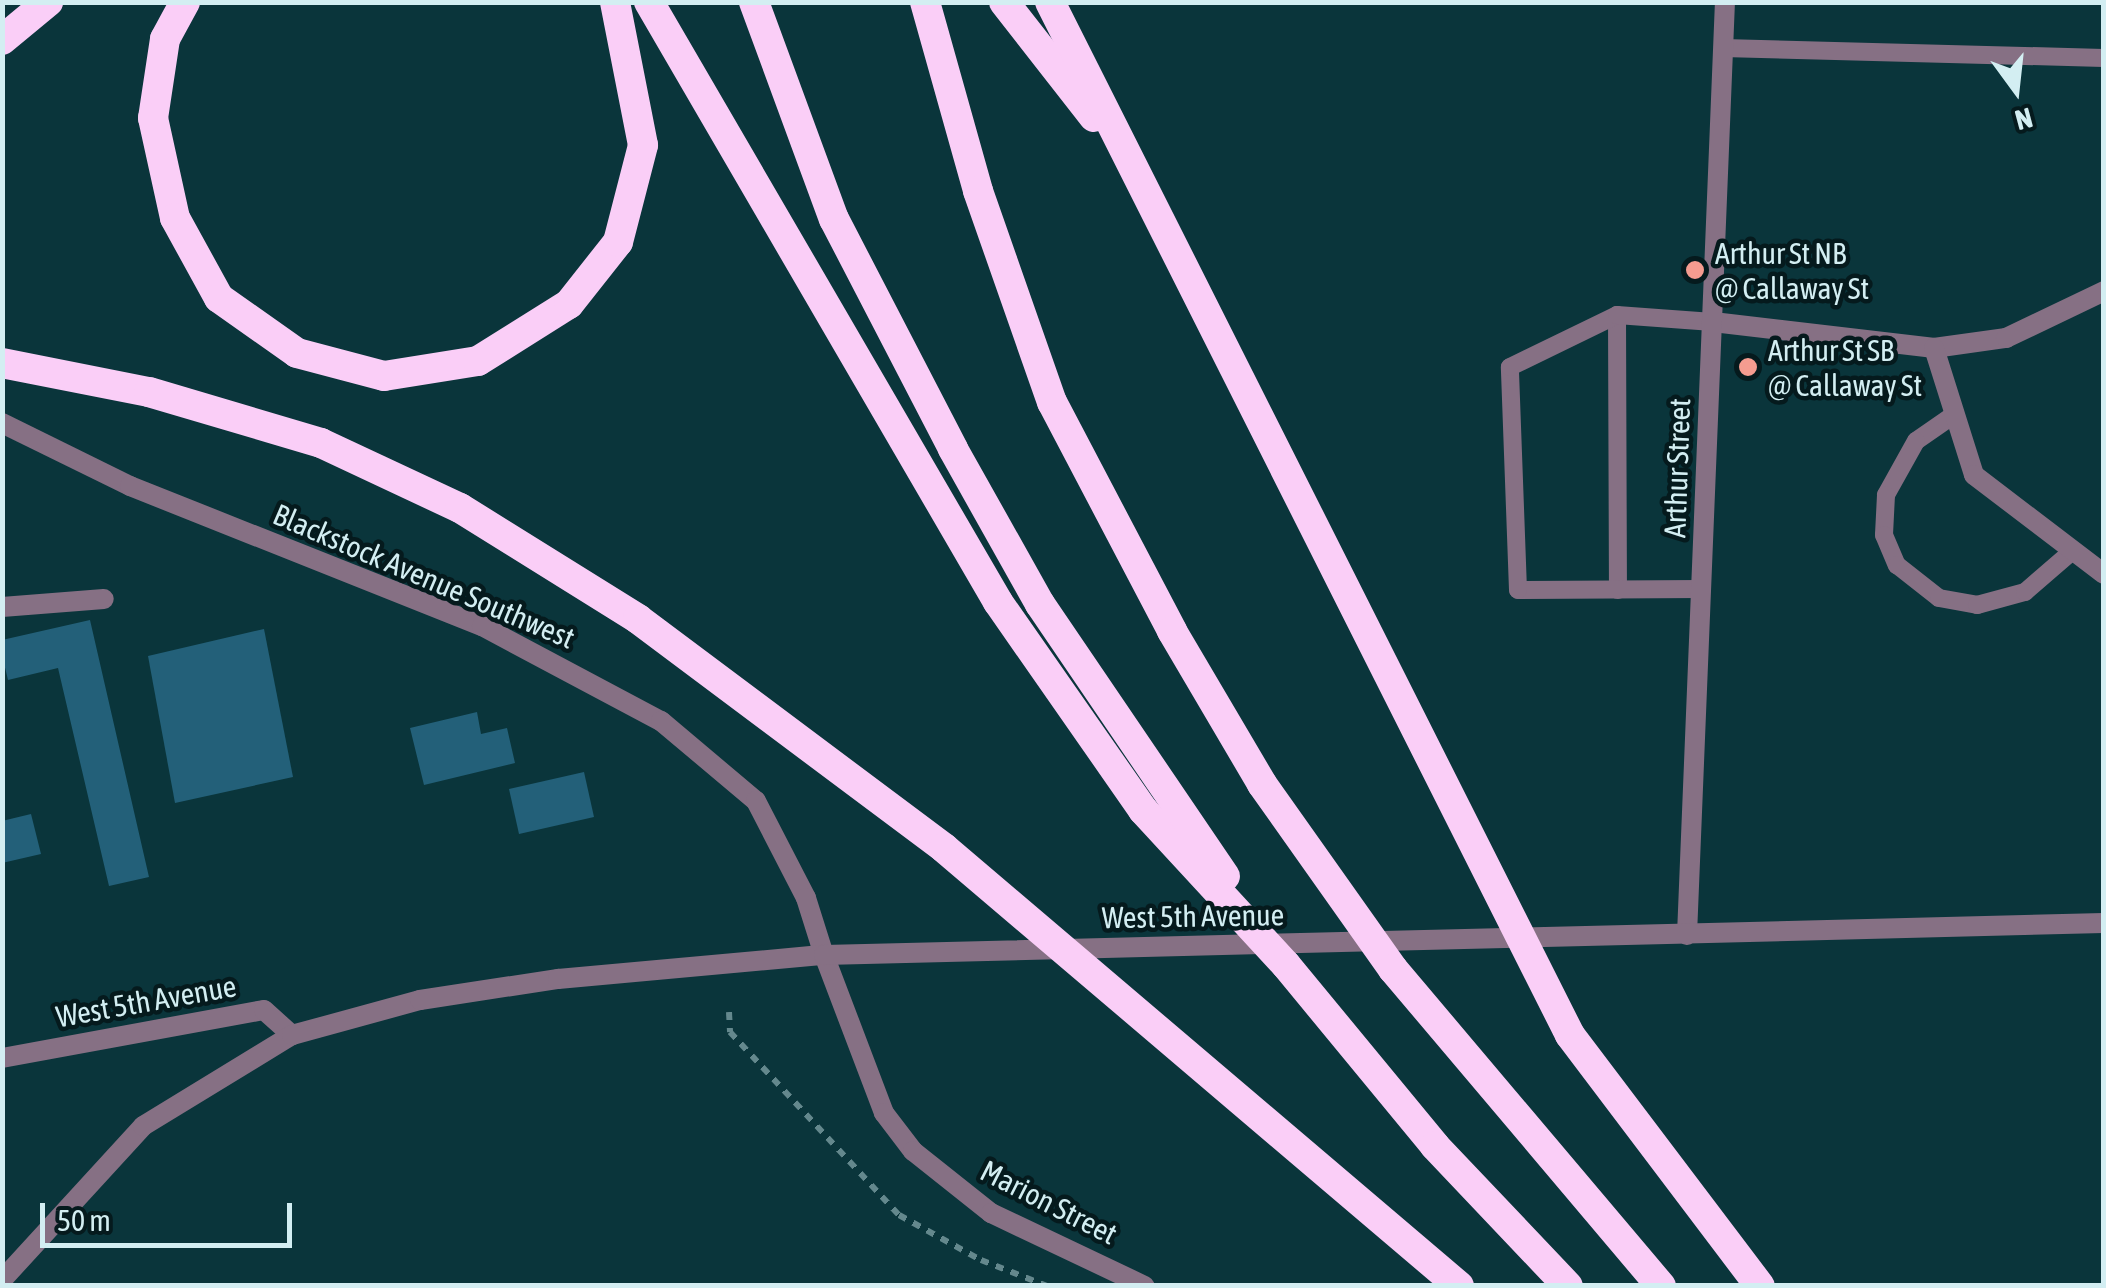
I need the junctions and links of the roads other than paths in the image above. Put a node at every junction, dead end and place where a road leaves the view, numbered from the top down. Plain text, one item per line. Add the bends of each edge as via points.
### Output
1 (48, 2) edge
2 (185, 2) edge
3 (615, 2) edge
4 (650, 2) edge
5 (754, 2) edge
6 (925, 2) edge
7 (1004, 2) edge
8 (1050, 2) edge
9 (1725, 2) edge
10 (2, 40) edge
11 (1057, 40) junction
12 (1724, 48) junction
13 (2104, 58) edge
14 (2104, 292) edge
15 (1617, 315) junction
16 (1713, 322) junction
17 (1934, 348) junction
18 (2, 363) edge
19 (1955, 414) junction
20 (2, 424) edge
21 (2070, 553) junction
22 (2104, 574) edge
23 (1702, 589) junction
24 (1618, 590) junction
25 (104, 600) dead end
26 (2, 607) edge
27 (2104, 923) edge
28 (1687, 935) junction
29 (824, 955) junction
30 (1286, 965) junction
31 (292, 1035) junction
32 (2, 1058) edge
33 (2, 1280) edge
34 (1144, 1286) edge
35 (1459, 1286) edge
36 (1568, 1286) edge
37 (1661, 1286) edge
38 (1760, 1286) edge

1 - 10 highway
2 - 3 highway via 165,39 153,118 175,218 219,298 297,354 384,376 478,361 570,304 618,242 644,145
4 - 30 highway via 998,602 1144,810
5 - 30 highway via 834,220 953,449 1040,604
6 - 37 highway via 978,191 1052,402 1172,630 1262,784 1393,969
7 - 11 highway
8 - 11 highway
9 - 12 street, Arthur Street
11 - 38 highway via 1152,201 1457,822 1570,1035
12 - 13 lane
12 - 16 street, Arthur Street
14 - 17 street via 2006,338
15 - 16 lane
15 - 24 lane
15 - 24 lane via 1510,367 1518,590
16 - 17 street
16 - 23 street, Arthur Street
17 - 19 street
18 - 35 highway via 320,442 460,508 638,618 944,848
19 - 21 street via 1974,475
19 - 21 lane via 1916,441 1886,495 1884,535 1896,566 1939,598 1977,605 2025,592
20 - 29 street, Blackstock Avenue Southwest via 130,486 482,626 662,721 756,801 806,898
21 - 22 street
23 - 24 lane
23 - 28 street, Arthur Street
25 - 26 street
27 - 28 street, West 5th Avenue
28 - 29 street, West 5th Avenue
29 - 31 street, West 5th Avenue via 479,991
29 - 34 street, Marion Street via 884,1113 913,1151 991,1213
30 - 36 highway via 1436,1146
31 - 32 street, West 5th Avenue via 264,1010
31 - 33 street, West 5th Avenue via 143,1126

